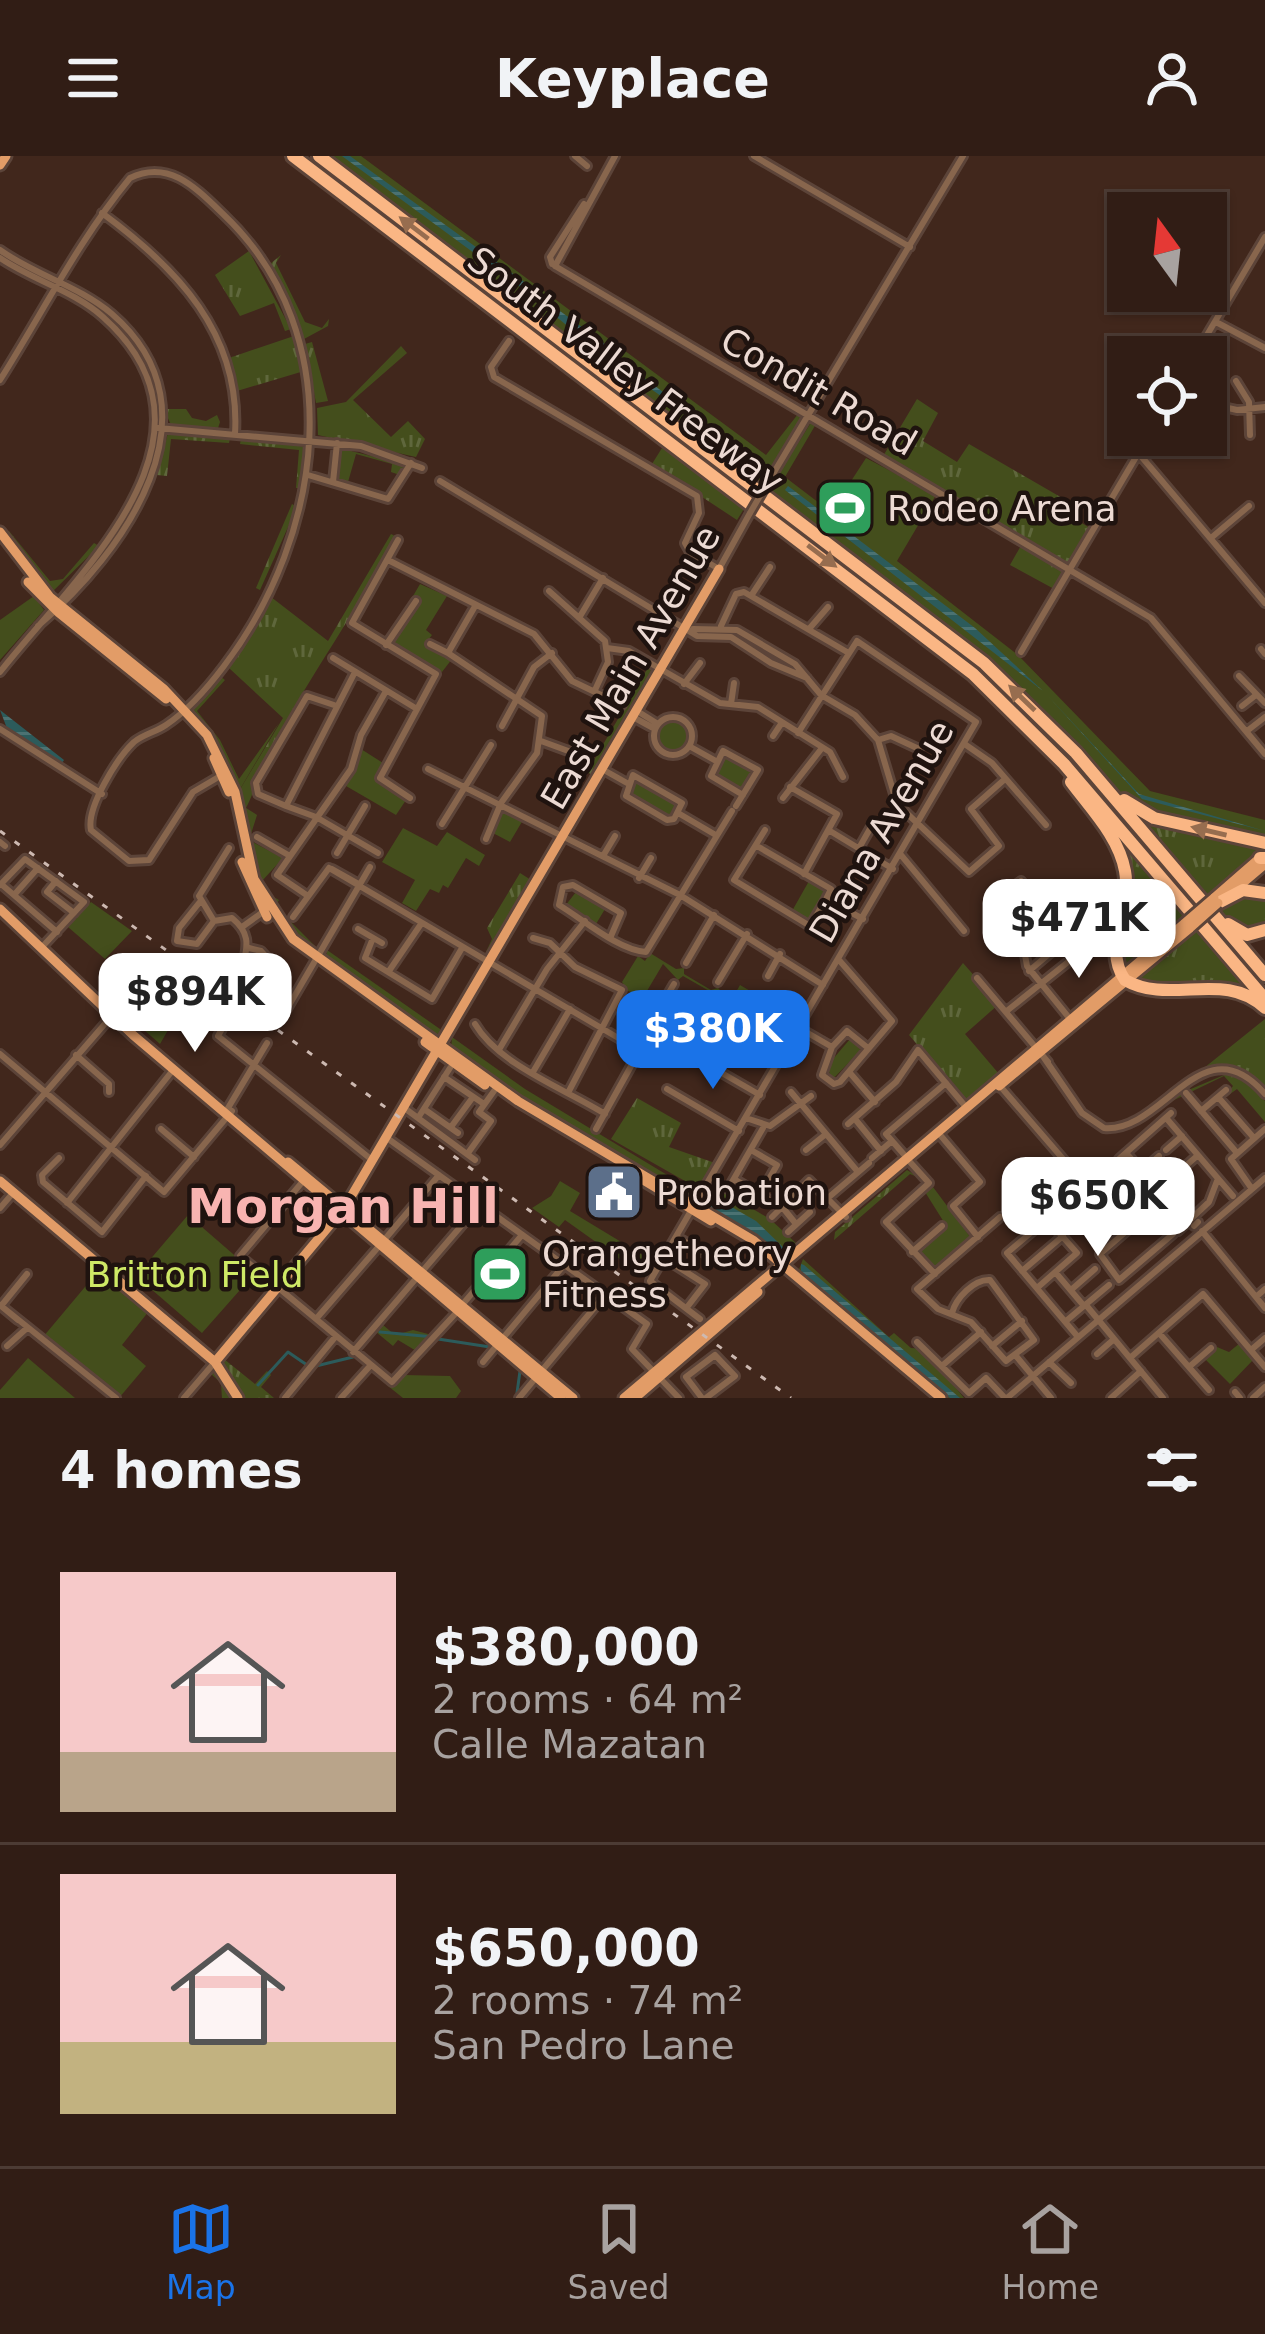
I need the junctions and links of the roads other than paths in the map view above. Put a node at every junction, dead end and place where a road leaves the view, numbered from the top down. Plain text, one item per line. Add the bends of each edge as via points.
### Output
1 (6, 156) edge
2 (291, 156) edge
3 (575, 156) edge
4 (615, 156) edge
5 (754, 156) edge
6 (963, 156) edge
7 (325, 159) edge
8 (0, 165) edge
9 (587, 166) dead end
10 (102, 213) junction
11 (1265, 237) edge
12 (910, 247) junction
13 (2, 256) edge
14 (56, 286) junction
15 (1216, 319) junction
16 (1265, 334) edge
17 (1207, 336) edge
18 (509, 341) dead end
19 (1262, 346) edge
20 (0, 380) edge
21 (1236, 381) dead end
22 (1227, 406) edge
23 (1265, 407) edge
24 (1249, 410) junction
25 (810, 416) junction
26 (158, 428) junction
27 (235, 434) junction
28 (1250, 435) dead end
29 (312, 441) junction
30 (337, 443) junction
31 (1136, 456) edge
32 (1141, 456) edge
33 (411, 463) junction
34 (422, 468) dead end
35 (308, 475) junction
36 (440, 481) dead end
37 (333, 483) junction
38 (1249, 506) dead end
39 (0, 532) edge
40 (1211, 538) junction
41 (398, 540) dead end
42 (0, 544) edge
43 (388, 560) junction
44 (770, 567) dead end
45 (718, 569) junction
46 (1070, 569) junction
47 (603, 578) junction
48 (549, 591) dead end
49 (751, 596) junction
50 (416, 601) dead end
51 (1265, 603) edge
52 (55, 605) junction
53 (828, 607) dead end
54 (475, 608) junction
55 (579, 618) junction
56 (689, 628) junction
57 (721, 628) junction
58 (809, 629) junction
59 (722, 638) junction
60 (430, 644) dead end
61 (386, 646) junction
62 (607, 648) junction
63 (847, 652) junction
64 (1021, 652) dead end
65 (448, 653) junction
66 (552, 653) junction
67 (333, 658) dead end
68 (700, 663) dead end
69 (661, 669) junction
70 (0, 672) edge
71 (355, 673) junction
72 (1239, 676) dead end
73 (807, 678) junction
74 (684, 683) junction
75 (734, 683) dead end
76 (386, 691) junction
77 (595, 691) junction
78 (821, 695) junction
79 (1256, 695) junction
80 (516, 699) junction
81 (1265, 703) edge
82 (731, 704) junction
83 (334, 705) junction
84 (622, 705) dead end
85 (1242, 706) dead end
86 (418, 709) junction
87 (183, 710) junction
88 (635, 714) junction
89 (1265, 718) edge
90 (781, 724) junction
91 (502, 726) dead end
92 (656, 727) junction
93 (0, 729) edge
94 (1247, 730) junction
95 (798, 733) junction
96 (1035, 733) junction
97 (773, 736) dead end
98 (582, 739) dead end
99 (878, 740) junction
100 (541, 741) junction
101 (491, 746) dead end
102 (689, 746) junction
103 (966, 746) junction
104 (822, 748) junction
105 (919, 749) dead end
106 (1076, 753) junction
107 (1265, 754) edge
108 (716, 761) junction
109 (428, 769) dead end
110 (602, 770) junction
111 (222, 775) junction
112 (843, 777) dead end
113 (1005, 779) junction
114 (627, 783) junction
115 (790, 787) junction
116 (463, 790) junction
117 (102, 794) junction
118 (743, 795) junction
119 (410, 798) dead end
120 (783, 798) dead end
121 (500, 803) junction
122 (286, 806) junction
123 (365, 806) dead end
124 (678, 813) junction
125 (316, 817) junction
126 (442, 824) dead end
127 (920, 824) junction
128 (1046, 825) dead end
129 (871, 827) dead end
130 (765, 830) dead end
131 (830, 831) junction
132 (565, 834) junction
133 (714, 834) junction
134 (348, 836) junction
135 (615, 836) dead end
136 (257, 837) dead end
137 (486, 839) dead end
138 (1265, 843) edge
139 (755, 845) junction
140 (230, 848) dead end
141 (859, 848) junction
142 (337, 854) dead end
143 (378, 854) dead end
144 (902, 855) junction
145 (290, 856) junction
146 (603, 856) junction
147 (651, 858) dead end
148 (1264, 858) edge
149 (38, 868) junction
150 (370, 868) dead end
151 (893, 869) junction
152 (804, 874) junction
153 (1180, 875) junction
154 (639, 878) junction
155 (56, 881) junction
156 (0, 884) edge
157 (359, 886) junction
158 (1030, 892) junction
159 (1265, 893) edge
160 (14, 895) junction
161 (680, 895) junction
162 (308, 896) junction
163 (826, 899) junction
164 (1216, 901) junction
165 (199, 903) junction
166 (0, 909) edge
167 (1047, 911) junction
168 (74, 913) junction
169 (264, 914) junction
170 (714, 915) junction
171 (1000, 916) junction
172 (293, 917) dead end
173 (863, 919) junction
174 (585, 920) junction
175 (214, 921) junction
176 (422, 923) junction
177 (1103, 925) dead end
178 (243, 928) junction
179 (358, 929) dead end
180 (964, 931) dead end
181 (1265, 931) edge
182 (56, 932) junction
183 (747, 934) junction
184 (610, 936) junction
185 (1017, 937) junction
186 (373, 938) junction
187 (532, 938) dead end
188 (1069, 938) junction
189 (382, 943) dead end
190 (42, 947) junction
191 (249, 948) junction
192 (462, 948) junction
193 (561, 953) junction
194 (1078, 953) junction
195 (780, 954) junction
196 (316, 960) junction
197 (839, 960) junction
198 (489, 962) junction
199 (686, 962) dead end
200 (1029, 970) junction
201 (389, 971) junction
202 (1265, 975) edge
203 (768, 976) dead end
204 (977, 978) dead end
205 (1124, 978) junction
206 (718, 982) dead end
207 (674, 984) dead end
208 (1042, 985) junction
209 (824, 986) junction
210 (535, 989) junction
211 (267, 1004) junction
212 (1265, 1004) edge
213 (709, 1005) dead end
214 (570, 1010) junction
215 (1008, 1010) junction
216 (114, 1013) junction
217 (229, 1016) dead end
218 (1070, 1019) junction
219 (475, 1024) dead end
220 (800, 1028) junction
221 (603, 1030) junction
222 (651, 1040) junction
223 (638, 1041) junction
224 (267, 1043) dead end
225 (832, 1047) junction
226 (439, 1048) junction
227 (500, 1048) junction
228 (868, 1048) junction
229 (682, 1050) junction
230 (1041, 1051) junction
231 (728, 1052) dead end
232 (0, 1054) edge
233 (76, 1055) junction
234 (254, 1064) junction
235 (175, 1067) junction
236 (450, 1068) dead end
237 (717, 1070) junction
238 (533, 1072) junction
239 (849, 1072) junction
240 (444, 1077) junction
241 (946, 1083) junction
242 (994, 1087) junction
243 (667, 1089) dead end
244 (46, 1091) junction
245 (494, 1091) junction
246 (569, 1091) junction
247 (110, 1092) dead end
248 (790, 1092) dead end
249 (1186, 1093) dead end
250 (1265, 1094) edge
251 (760, 1095) junction
252 (811, 1096) dead end
253 (473, 1097) junction
254 (875, 1102) junction
255 (801, 1104) junction
256 (967, 1106) junction
257 (403, 1107) junction
258 (481, 1108) junction
259 (424, 1109) junction
260 (227, 1110) junction
261 (1202, 1111) junction
262 (604, 1114) junction
263 (418, 1118) junction
264 (746, 1118) junction
265 (959, 1121) junction
266 (763, 1128) junction
267 (160, 1129) dead end
268 (1265, 1129) edge
269 (596, 1130) dead end
270 (739, 1131) junction
271 (826, 1134) junction
272 (941, 1136) junction
273 (1182, 1136) junction
274 (386, 1137) junction
275 (1254, 1138) junction
276 (892, 1141) junction
277 (0, 1145) edge
278 (110, 1146) junction
279 (751, 1150) junction
280 (806, 1150) dead end
281 (880, 1151) junction
282 (1237, 1153) junction
283 (467, 1154) junction
284 (1127, 1154) junction
285 (1197, 1156) junction
286 (194, 1157) junction
287 (59, 1158) dead end
288 (1119, 1159) dead end
289 (372, 1160) junction
290 (475, 1160) dead end
291 (909, 1160) junction
292 (288, 1162) junction
293 (1142, 1171) junction
294 (858, 1172) junction
295 (1076, 1174) dead end
296 (439, 1175) junction
297 (146, 1176) junction
298 (1265, 1178) edge
299 (734, 1179) junction
300 (304, 1180) junction
301 (0, 1181) edge
302 (1217, 1181) junction
303 (728, 1189) dead end
304 (1159, 1189) junction
305 (1252, 1189) junction
306 (13, 1192) junction
307 (760, 1195) junction
308 (1233, 1196) dead end
309 (829, 1197) junction
310 (68, 1202) junction
311 (479, 1204) junction
312 (779, 1206) junction
313 (694, 1207) junction
314 (0, 1208) edge
315 (344, 1209) junction
316 (810, 1212) dead end
317 (844, 1215) junction
318 (772, 1217) dead end
319 (1000, 1217) dead end
320 (796, 1224) junction
321 (1196, 1225) junction
322 (942, 1226) dead end
323 (1178, 1231) dead end
324 (788, 1232) dead end
325 (522, 1235) junction
326 (1063, 1236) junction
327 (677, 1237) junction
328 (978, 1237) junction
329 (382, 1242) junction
330 (912, 1252) junction
331 (711, 1257) dead end
332 (1148, 1257) junction
333 (664, 1258) junction
334 (564, 1265) junction
335 (783, 1267) junction
336 (1095, 1269) dead end
337 (1157, 1269) junction
338 (1022, 1270) junction
339 (1056, 1273) junction
340 (28, 1274) dead end
341 (935, 1274) junction
342 (421, 1275) junction
343 (1109, 1285) dead end
344 (278, 1288) junction
345 (1037, 1288) junction
346 (1265, 1289) edge
347 (1071, 1290) junction
348 (605, 1295) junction
349 (1256, 1298) junction
350 (0, 1305) edge
351 (688, 1306) junction
352 (1084, 1306) junction
353 (461, 1308) junction
354 (1265, 1308) edge
355 (952, 1313) junction
356 (316, 1319) junction
357 (700, 1319) dead end
358 (1022, 1321) junction
359 (1097, 1321) junction
360 (1065, 1322) junction
361 (27, 1328) junction
362 (981, 1332) junction
363 (1159, 1333) junction
364 (336, 1336) junction
365 (1078, 1337) junction
366 (1265, 1338) edge
367 (1114, 1340) junction
368 (501, 1342) junction
369 (917, 1342) dead end
370 (7, 1346) dead end
371 (992, 1346) junction
372 (1211, 1348) dead end
373 (1251, 1350) junction
374 (353, 1352) junction
375 (1096, 1354) dead end
376 (1018, 1358) junction
377 (1130, 1358) junction
378 (214, 1362) junction
379 (484, 1362) dead end
380 (1049, 1362) junction
381 (943, 1365) junction
382 (370, 1366) junction
383 (1265, 1366) edge
384 (1189, 1367) junction
385 (1141, 1371) junction
386 (658, 1373) junction
387 (539, 1374) junction
388 (1031, 1374) junction
389 (1071, 1383) dead end
390 (1265, 1388) edge
391 (1209, 1390) dead end
392 (105, 1395) edge
393 (116, 1398) edge
394 (184, 1398) edge
395 (240, 1398) edge
396 (284, 1398) edge
397 (340, 1398) edge
398 (519, 1398) edge
399 (562, 1398) edge
400 (573, 1398) edge
401 (624, 1398) edge
402 (635, 1398) edge
403 (679, 1398) edge
404 (704, 1398) edge
405 (932, 1398) edge
406 (941, 1398) edge
407 (1004, 1398) edge
408 (1051, 1398) edge
409 (1111, 1398) edge
410 (1163, 1398) edge
411 (1253, 1398) edge

1 - 8 main road
2 -> 96 highway, South Valley Freeway via 923,633
3 - 9 street
4 - 25 street, Condit Road via 554,266
5 - 12 street
6 - 12 street, East Main Avenue
106 -> 7 highway, South Valley Freeway via 933,621
10 - 14 street
10 - 27 street via 199,301 228,368
10 - 29 street via 130,178 158,170 196,188 230,220 290,310 307,373
11 - 15 street
12 - 25 street, East Main Avenue
13 - 14 street
13 - 14 street
14 - 20 street
14 - 26 street via 94,309 132,348
15 - 17 street
15 - 19 street
16 - 19 street
18 - 45 street via 491,367 494,377 693,493 700,507 686,548
21 - 24 street
22 - 24 street
23 - 24 street
24 - 28 street
25 - 45 street, East Main Avenue, bridge
25 - 46 street, Condit Road
26 - 27 street
26 - 52 street via 128,513
27 - 29 street
29 - 30 street
29 - 35 street
30 - 33 street
30 - 37 street
31 - 46 street
32 - 40 street
33 - 34 street
33 - 37 street via 388,499
35 - 37 street
35 - 87 street via 295,529 249,625
36 - 47 street
38 - 40 street
39 - 52 main road
40 - 51 street
41 - 43 street
42 - 52 main road
43 - 54 street
43 - 61 street via 352,622
44 - 49 street
45 - 56 main road, East Main Avenue
46 - 64 street
46 - 94 street, Condit Road via 1151,618
47 - 55 street
47 - 56 street
48 - 55 street
49 - 57 street via 740,591
49 - 58 street
50 - 61 street
52 - 70 street
52 - 87 main road
53 - 58 street
54 - 65 street
54 - 66 street via 502,615
55 - 62 street
56 - 57 street
56 - 59 street
56 - 69 main road, East Main Avenue
57 - 59 street
57 - 73 street via 779,654
58 - 63 street
59 - 73 street
60 - 65 street
61 - 86 street via 436,674
62 - 69 street
62 - 77 street
63 - 78 street
63 - 103 street, Diana Avenue via 862,641 972,718
65 - 80 street
66 - 77 street via 572,681
66 - 80 street
67 - 71 street
68 - 74 street
69 - 74 street
69 - 88 main road, East Main Avenue
71 - 76 street
71 - 83 street
72 - 79 street
73 - 78 street
74 - 82 street
75 - 82 street
76 - 86 street
76 - 125 street via 352,769
77 - 84 street
78 - 95 street
78 - 99 street
79 - 81 street
79 - 85 street
80 - 91 street
80 - 100 street via 542,716
82 - 90 street via 758,707
83 - 122 street via 319,751
83 - 122 street via 308,696 256,783 258,794
86 - 119 street via 380,778
87 - 111 main road
87 - 117 street via 134,742
87 - 196 main road via 227,770 259,891
88 - 92 street
88 - 110 main road, East Main Avenue
89 - 94 street
90 - 95 street
90 - 97 street
92 - 102 street via 651,741 680,757
92 - 102 street via 667,715 694,731
93 - 117 street
94 - 107 street, Condit Road
95 - 104 street
96 - 205 highway via 1121,857 1126,896 1115,959
96 - 212 highway, South Valley Freeway
98 - 100 street via 571,752
99 - 105 street via 892,736
99 - 127 street via 897,804
100 - 121 street
101 - 116 street
102 - 108 street
103 - 113 street
103 - 127 street, Diana Avenue
104 - 112 street via 839,760
104 - 115 street
138 -> 106 highway via 1144,814
106 - 153 highway, South Valley Freeway
108 - 118 street via 711,776
108 - 118 street via 726,749 757,767
109 - 116 street
110 - 114 street
110 - 132 main road, East Main Avenue
111 - 117 street via 193,792 157,855 139,863 91,830
111 - 169 main road via 245,874
113 - 127 street via 971,809 999,847 973,871
113 - 128 street
114 - 124 street via 626,796 653,812 671,821
114 - 124 street via 634,775 651,783 682,803
115 - 120 street
115 - 131 street via 837,814
116 - 121 street
116 - 126 street
118 - 133 street
121 - 132 street
121 - 137 street
122 - 125 street
123 - 134 street
124 - 133 street
125 - 134 street
125 - 145 street
127 - 144 street, Diana Avenue
129 - 141 street
130 - 139 street
131 - 141 street
131 - 152 street
132 - 146 street
132 - 198 main road, East Main Avenue
133 - 161 street
134 - 142 street
134 - 143 street
135 - 146 street
136 - 145 street
139 - 152 street
139 - 163 street via 734,880 810,926
140 - 165 street
141 - 151 street
144 - 151 street, Diana Avenue
144 - 180 street
145 - 162 street via 277,875
146 - 154 street
147 - 154 street
148 - 164 main road
149 - 155 street
149 - 156 street via 25,859
149 - 160 street
150 - 157 street
151 - 173 street, Diana Avenue
152 - 163 street via 832,889
153 - 181 highway via 1235,929
153 - 202 highway, South Valley Freeway
154 - 161 street
155 - 168 street via 47,892
155 - 168 street via 84,902
156 - 160 street
157 - 162 street via 328,868
157 - 176 street
157 - 196 street
158 - 167 street
158 - 171 street
158 - 171 street via 1017,880 992,902
159 - 164 highway via 1243,890
160 - 182 street
161 - 170 street
161 - 184 street via 646,952
162 - 172 street
163 - 173 street
164 - 205 main road, bridge
165 - 175 street
165 - 175 street via 177,941 197,944
166 - 190 main road
167 - 185 street
167 - 188 street
168 - 182 street
169 - 178 street
169 - 196 main road
170 - 183 street
170 - 199 street
171 - 185 street
173 - 197 street, Diana Avenue
174 - 184 street
174 - 184 street via 557,904 565,884 621,913
174 - 193 street
175 - 178 street via 232,919
176 - 192 street
176 - 201 street
177 - 194 street
178 - 191 street
179 - 186 street
182 - 190 street
183 - 195 street
183 - 206 street
185 - 200 street
186 - 189 street
186 - 201 street via 364,958
187 - 193 street
188 - 194 street
188 - 200 street
190 - 216 main road
191 - 211 street via 242,985
191 - 211 street via 281,970
192 - 198 street
192 - 201 street via 432,999
193 - 210 street
193 - 221 street via 622,990
194 - 208 street
195 - 203 street
195 - 209 street
196 - 211 street via 282,1017
196 - 226 main road
197 - 209 street, Diana Avenue
197 - 228 street via 892,1016
198 - 210 street
198 - 226 main road, East Main Avenue
200 - 208 street
204 - 215 street
205 - 212 highway via 1149,989 1227,988
205 - 218 main road
205 - 230 main road
207 - 222 street
208 - 215 street
208 - 218 street
209 - 220 street, Diana Avenue
210 - 214 street
210 - 227 street
213 - 229 street
214 - 221 street
214 - 238 street
215 - 230 street
216 - 233 street
216 - 235 main road
217 - 234 street via 218,1036
218 - 230 main road
219 - 227 street
220 - 225 street
220 - 251 street, Diana Avenue
221 - 223 street
221 - 246 street
222 - 223 street
222 - 229 street
223 - 262 street
224 - 234 street
225 - 228 street via 847,1030
225 - 239 street via 822,1075 834,1084
226 - 245 main road
226 - 257 main road, East Main Avenue
226 - 313 main road
227 - 238 street
228 - 239 street
229 - 237 street
230 - 242 main road
230 - 242 main road
230 - 250 street via 1090,1122 1110,1129 1131,1125 1173,1091 1219,1069 1242,1072
231 - 237 street
232 - 244 street
233 - 244 street
233 - 247 street
234 - 260 street
234 - 289 street
235 - 260 main road
235 - 278 street
236 - 240 street
237 - 251 street
238 - 246 street
239 - 254 street
240 - 253 street
240 - 259 street
241 - 254 street via 917,1050
241 - 256 street
241 - 276 street via 886,1134
242 - 256 main road
242 - 265 main road
242 - 295 street
243 - 270 street
244 - 277 street
244 - 278 street
245 - 258 street
245 - 313 main road
246 - 262 street
248 - 255 street
249 - 261 street
251 - 264 street, Diana Avenue
252 - 255 street
253 - 258 street
253 - 259 street via 454,1130
254 - 281 street via 851,1122
255 - 266 street
255 - 271 street
256 - 265 main road
256 - 291 main road
257 - 263 street
257 - 274 main road, East Main Avenue
258 - 283 street via 491,1120
259 - 263 street
260 - 286 street
260 - 292 main road
261 - 275 street via 1222,1094
261 - 282 street
262 - 269 street
263 - 283 street
264 - 266 street
264 - 270 street, Diana Avenue
265 - 272 main road
266 - 279 street
267 - 286 street
268 - 275 street
270 - 313 street, Diana Avenue
271 - 280 street
271 - 294 street
272 - 291 main road
272 - 328 street via 980,1182 953,1206
273 - 284 street via 1169,1116
273 - 285 street
273 - 293 street
274 - 289 main road, East Main Avenue
274 - 296 street
275 - 282 street
276 - 281 street
276 - 291 street
278 - 297 street
278 - 310 street
279 - 299 street
279 - 307 street via 778,1165
281 - 294 street
282 - 305 street via 1232,1166
283 - 290 street
284 - 288 street
284 - 293 street
285 - 302 street
285 - 304 street
286 - 297 street via 164,1192
287 - 310 street via 42,1179
289 - 315 main road, East Main Avenue
291 - 317 main road
291 - 330 street via 929,1184 886,1222
292 - 300 main road
292 - 315 main road
293 - 304 street
294 - 309 street
296 - 311 street
296 - 329 street
297 - 310 street via 102,1232
298 - 305 street
299 - 303 street
299 - 307 street
300 - 315 main road
300 - 344 street via 240,1256
301 - 306 main road
302 - 308 street
302 - 321 street
304 - 321 street
305 - 321 street
306 - 314 street
306 - 378 main road
307 - 312 street
309 - 312 street via 808,1180
309 - 317 street
311 - 325 street
311 - 342 street
312 - 318 street
312 - 320 street
313 - 327 street, Diana Avenue
313 - 335 main road
315 - 329 main road
315 - 344 main road, East Main Avenue
316 - 320 street
317 - 335 main road
319 - 328 street
320 - 324 street
321 - 323 street
321 - 337 street
321 - 349 street
322 - 330 street
325 - 334 street
325 - 353 street
326 - 338 street
326 - 338 street via 1047,1219 1007,1252
326 - 339 street via 1078,1253
327 - 331 street
327 - 333 street, Diana Avenue
328 - 341 street
329 - 342 main road
329 - 356 street
330 - 341 street
332 - 332 street via 1119,1280 1100,1254 1152,1209 1173,1231
332 - 337 street
333 - 351 street, Diana Avenue via 650,1281
333 - 351 street via 705,1284
334 - 348 street
334 - 368 street
335 - 386 main road
335 - 405 main road
335 - 406 main road
336 - 347 street
337 - 359 street
338 - 345 street
339 - 345 street
339 - 347 street
340 - 350 street
341 - 355 street via 917,1289
342 - 353 main road
342 - 374 street
343 - 352 street
344 - 356 street
344 - 378 main road, East Main Avenue
345 - 360 street
346 - 349 street
347 - 352 street
348 - 386 street via 647,1324 632,1348
348 - 387 street
349 - 354 street
350 - 361 street
351 - 357 street
352 - 359 street
352 - 360 street
353 - 368 main road
353 - 382 street via 392,1382
355 - 358 street via 987,1279
355 - 362 street
356 - 364 street
358 - 371 street
358 - 376 street via 1034,1340
359 - 365 street
359 - 367 street
360 - 365 street
361 - 370 street
361 - 392 street
362 - 371 street
362 - 381 street
363 - 373 street via 1203,1294
363 - 377 street
363 - 384 street
364 - 374 street
364 - 396 street
365 - 380 street
366 - 373 street
367 - 375 street
367 - 377 street
368 - 379 street
368 - 387 main road
369 - 381 street
371 - 376 street via 1006,1361
372 - 384 street
373 - 383 street
374 - 382 street
376 - 388 street
377 - 385 street
378 - 394 street
378 - 395 main road
380 - 388 street
380 - 389 street
381 - 407 street via 969,1393 986,1378
382 - 397 street
384 - 391 street
385 - 409 street
385 - 410 street
386 - 401 main road
386 - 402 main road
386 - 403 street
387 - 398 street
387 - 399 main road
387 - 400 main road
388 - 407 street
388 - 408 street
390 - 411 street
392 - 393 street
404 - 404 street via 735,1370 715,1355 683,1373

